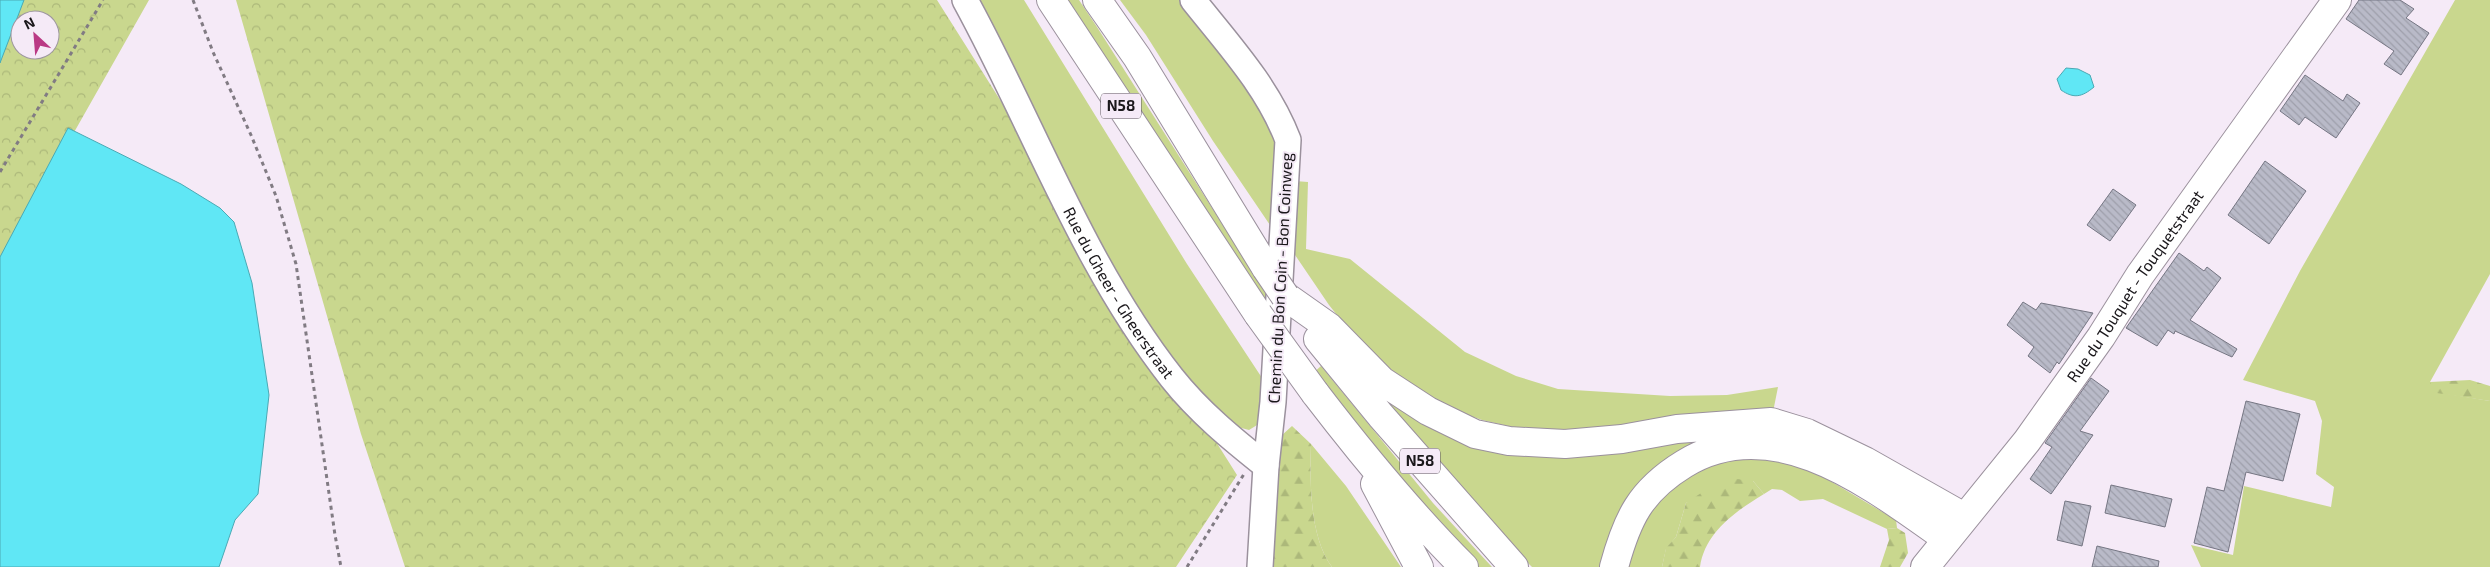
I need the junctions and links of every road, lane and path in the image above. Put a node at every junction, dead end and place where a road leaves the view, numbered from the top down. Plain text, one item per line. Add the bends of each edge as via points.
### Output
1 (103, 0) edge
2 (193, 0) edge
3 (965, 0) edge
4 (1052, 0) edge
5 (1097, 0) edge
6 (1193, 0) edge
7 (2337, 0) edge
8 (0, 172) edge
9 (1286, 296) junction
10 (1350, 438) junction
11 (1260, 461) junction
12 (1964, 517) junction
13 (1947, 539) junction
14 (341, 567) edge
15 (1186, 567) edge
16 (1260, 567) edge
17 (1419, 567) edge
18 (1464, 567) edge
19 (1514, 567) edge
20 (1614, 567) edge
21 (1925, 567) edge

1 - 8 path
2 - 14 path via 276,196 296,264
3 - 11 street, Rue du Gheer - Gheerstraat via 1086,241 1139,333 1173,380 1222,431
4 - 10 main road, N58, bridge via 1258,314
5 - 9 main road, N58, bridge via 1137,57
6 - 11 street, Chemin du Bon Coin - Bon Coinweg via 1256,80 1278,115 1288,140 1273,402
7 - 12 main road, Rue du Touquet - Touquetstraat via 2134,283 2027,441
9 - 12 main road via 1329,327 1382,381 1428,411 1475,434 1509,441 1565,444 1622,439 1677,429 1772,422 1807,433
9 - 19 main road, N58 via 1329,354
10 - 17 main road
10 - 18 main road, N58
11 - 15 path
11 - 16 street
12 - 13 main road, Rue du Touquet - Touquetstraat
13 - 20 main road via 1842,472 1785,447 1752,443 1724,446 1695,457 1668,473 1641,499 1623,532
13 - 21 main road, Rue du Touquet - Touquetstraat

